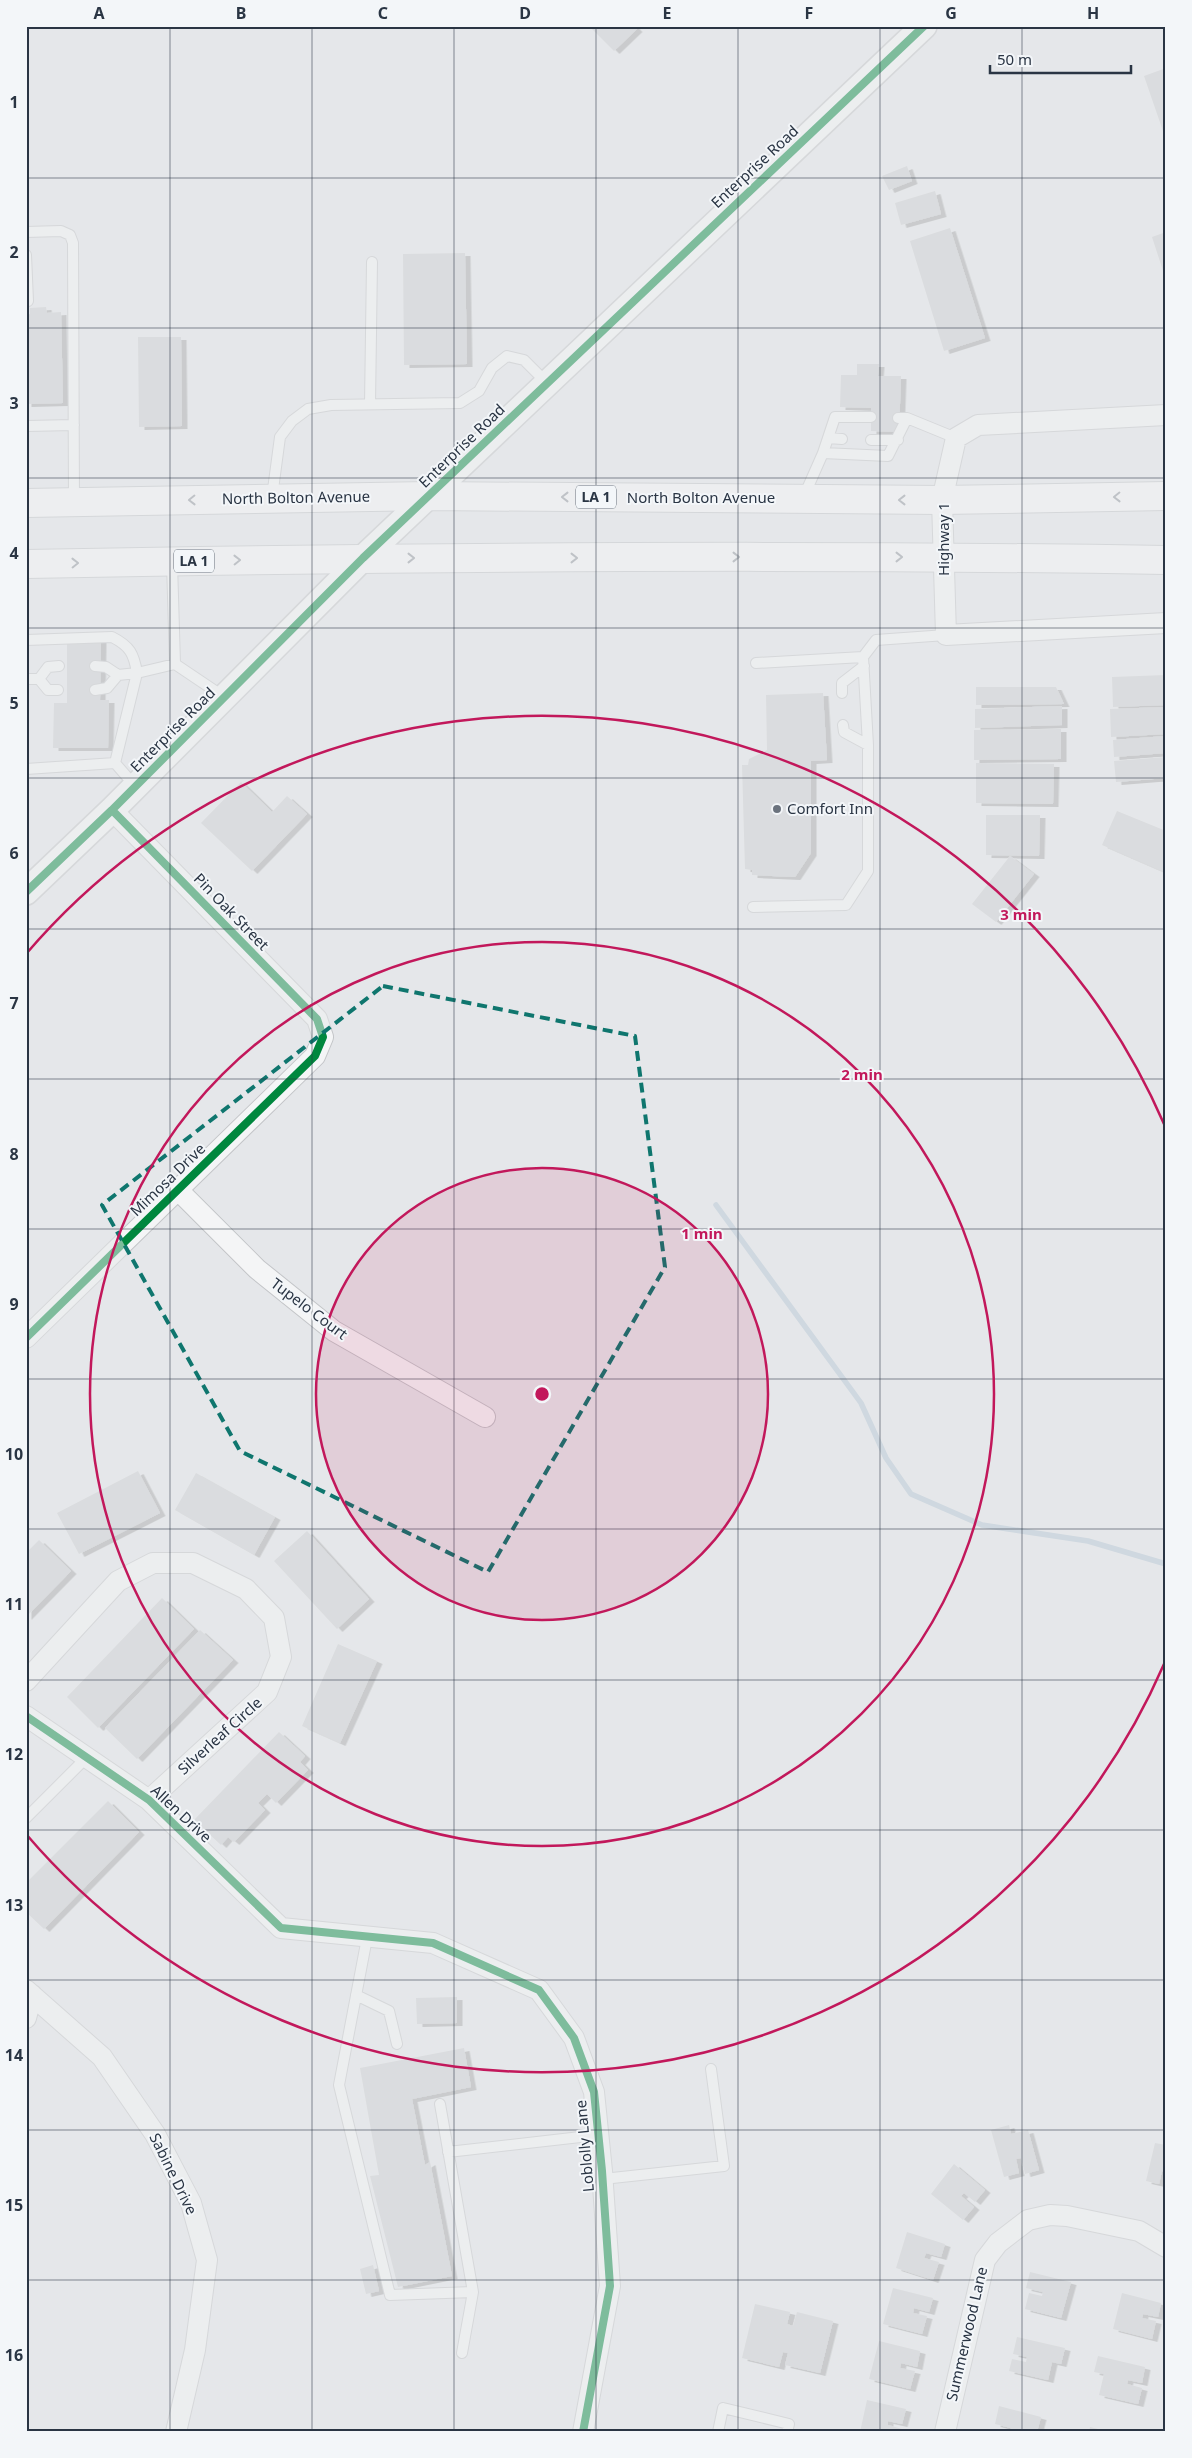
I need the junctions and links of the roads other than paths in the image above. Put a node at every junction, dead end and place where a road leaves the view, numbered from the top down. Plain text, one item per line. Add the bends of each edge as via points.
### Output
1 (919, 28) edge
2 (26, 232) edge
3 (26, 255) edge
4 (372, 262) dead end
5 (28, 301) dead end
6 (547, 383) junction
7 (370, 404) junction
8 (1166, 415) edge
9 (871, 417) dead end
10 (74, 425) junction
11 (26, 426) edge
12 (828, 438) junction
13 (956, 438) junction
14 (842, 439) dead end
15 (870, 440) dead end
16 (898, 440) junction
17 (823, 453) junction
18 (429, 496) junction
19 (1166, 496) edge
20 (272, 498) junction
21 (803, 499) junction
22 (942, 500) junction
23 (74, 502) junction
24 (26, 503) edge
25 (943, 557) junction
26 (363, 558) junction
27 (1166, 560) edge
28 (172, 561) junction
29 (26, 564) edge
30 (1166, 623) edge
31 (946, 635) junction
32 (26, 640) edge
33 (863, 662) junction
34 (756, 663) dead end
35 (175, 664) junction
36 (58, 666) dead end
37 (95, 666) dead end
38 (137, 673) junction
39 (118, 675) junction
40 (26, 679) edge
41 (39, 679) junction
42 (58, 690) dead end
43 (95, 690) dead end
44 (842, 693) dead end
45 (224, 697) junction
46 (844, 725) dead end
47 (868, 745) junction
48 (115, 763) junction
49 (26, 770) edge
50 (135, 786) junction
51 (112, 810) junction
52 (26, 892) edge
53 (753, 907) dead end
54 (323, 1037) joint
55 (178, 1190) junction
56 (26, 1338) edge
57 (485, 1417) dead end
58 (26, 1681) edge
59 (26, 1716) edge
60 (86, 1758) junction
61 (149, 1800) junction
62 (26, 1818) edge
63 (281, 1928) joint
64 (367, 1938) junction
65 (29, 1993) edge
66 (356, 1995) junction
67 (26, 2018) edge
68 (397, 2044) dead end
69 (711, 2069) dead end
70 (440, 2104) dead end
71 (598, 2135) junction
72 (448, 2152) junction
73 (603, 2179) junction
74 (1166, 2247) edge
75 (472, 2292) junction
76 (462, 2354) dead end
77 (176, 2432) edge
78 (583, 2432) edge
79 (718, 2432) edge
80 (787, 2432) edge
81 (944, 2432) edge

1 - 6 street, Enterprise Road
2 - 10 lane via 61,231 70,235 73,243
3 - 5 lane
4 - 7 lane
6 - 7 lane via 524,360 507,356 492,368 479,391 460,403
6 - 18 street, Enterprise Road
7 - 20 lane via 308,409 292,421 280,437
8 - 13 street via 978,425
9 - 12 lane via 835,417
10 - 11 lane
10 - 23 lane
12 - 14 lane
12 - 17 lane
13 - 16 lane via 902,418
13 - 22 street, Highway 1
15 - 16 lane
16 - 17 lane via 888,456
17 - 21 lane
18 - 20 main road, North Bolton Avenue / LA 1
21 -> 18 main road, North Bolton Avenue / LA 1
18 - 26 street, Enterprise Road
19 -> 22 main road, North Bolton Avenue / LA 1
20 -> 23 main road, North Bolton Avenue / LA 1
22 -> 21 main road, North Bolton Avenue / LA 1
22 - 25 street, Highway 1
23 - 24 main road, North Bolton Avenue / LA 1
26 -> 25 main road, LA 1
25 - 27 main road, LA 1
25 - 31 street, Highway 1
28 -> 26 main road, LA 1
26 - 45 street, Enterprise Road
29 -> 28 main road, LA 1
28 - 35 lane
30 - 31 street
31 - 33 lane via 876,640
32 - 38 lane via 112,638 125,643 134,653
33 - 34 lane
33 - 44 lane via 842,683
33 - 47 lane
35 - 38 lane
35 - 45 lane
36 - 41 lane via 48,667
37 - 39 lane via 106,667
38 - 39 lane
38 - 48 lane
39 - 43 lane via 107,688
40 - 41 lane
41 - 42 lane via 48,690
45 - 50 street, Enterprise Road
46 - 47 lane via 844,732
47 - 53 lane via 868,871 846,905
48 - 49 lane
48 - 50 lane
50 - 51 street, Enterprise Road
51 - 52 street, Enterprise Road
51 - 54 street, Pin Oak Street via 316,1019
54 - 55 street, Mimosa Drive via 315,1056
55 - 56 street, Mimosa Drive
55 - 57 street, Tupelo Court via 257,1269 334,1331
58 - 61 street, Silverleaf Circle via 118,1581 154,1564 193,1563 246,1589 274,1618 281,1657 267,1692
59 - 60 street, Allen Drive
60 - 61 street, Allen Drive
60 - 62 lane
61 - 63 street, Allen Drive
63 - 64 street, Loblolly Lane
64 - 66 lane
64 - 71 street, Loblolly Lane via 434,1943 539,1990 574,2038 594,2092
65 - 67 street
65 - 77 street, Sabine Drive via 102,2057 155,2134 191,2203 207,2260 195,2350
66 - 68 lane via 390,2012
66 - 75 lane via 339,2085 390,2295
69 - 73 lane via 724,2166
70 - 72 lane
71 - 72 lane
71 - 73 street, Loblolly Lane
72 - 75 lane
73 - 78 street, Loblolly Lane via 610,2286
74 - 81 street, Summerwood Lane via 1139,2230 1050,2215 1028,2220 998,2243 985,2260
75 - 76 lane
79 - 80 lane via 724,2408 789,2424

